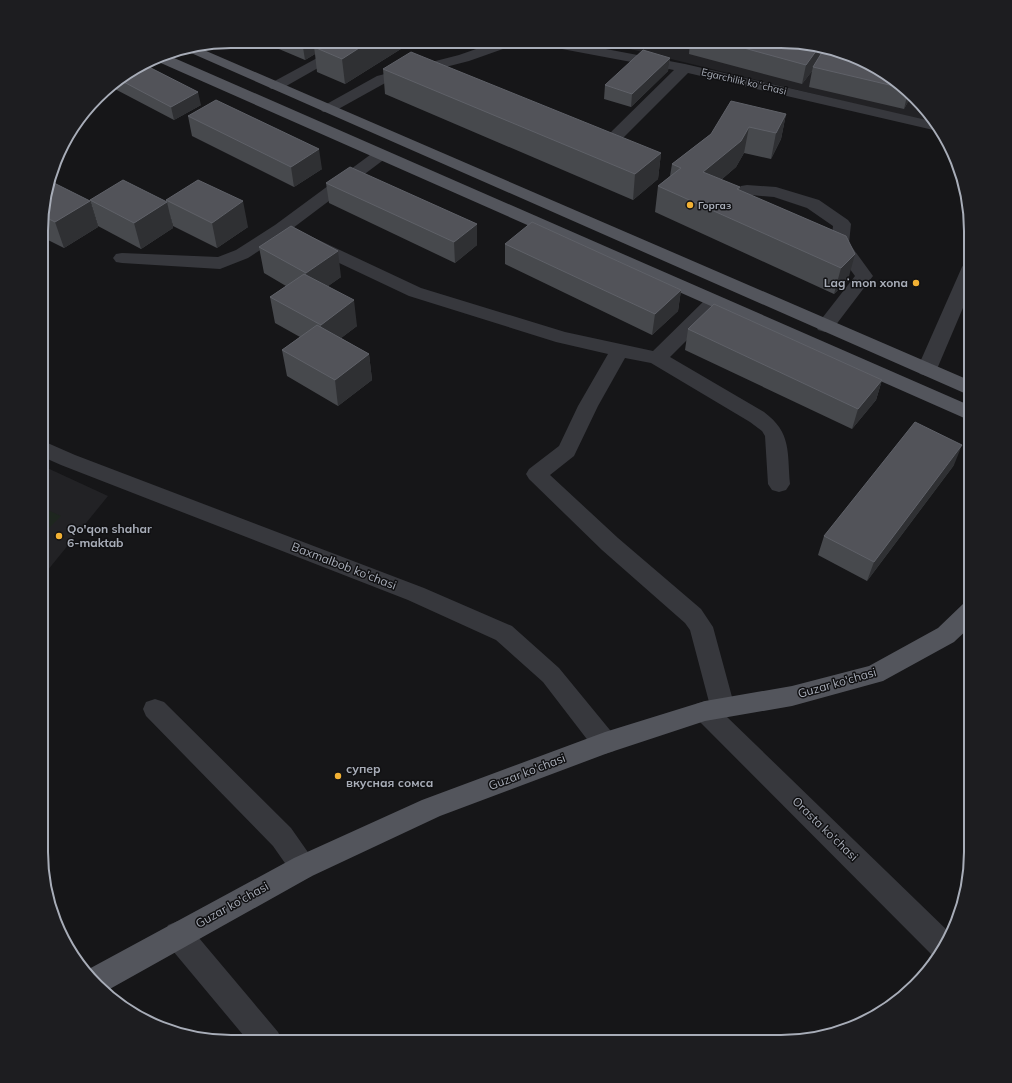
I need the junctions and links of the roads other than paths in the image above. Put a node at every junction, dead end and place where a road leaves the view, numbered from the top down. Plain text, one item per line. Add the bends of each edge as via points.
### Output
1 (344, 48) edge
2 (492, 48) edge
3 (578, 48) edge
4 (197, 52) edge
5 (166, 60) edge
6 (685, 68) junction
7 (276, 86) junction
8 (328, 109) junction
9 (930, 126) edge
10 (618, 134) edge
11 (380, 155) junction
12 (768, 218) edge
13 (281, 229) junction
14 (819, 236) edge
15 (840, 243) junction
16 (122, 258) dead end
17 (964, 283) edge
18 (714, 302) junction
19 (826, 326) junction
20 (620, 350) junction
21 (657, 358) junction
22 (927, 369) junction
23 (964, 386) edge
24 (964, 411) edge
25 (48, 450) edge
26 (779, 484) dead end
27 (964, 618) edge
28 (155, 709) dead end
29 (714, 710) junction
30 (605, 743) junction
31 (303, 867) junction
32 (178, 935) junction
33 (939, 942) edge
34 (99, 979) edge
35 (262, 1035) edge

1 - 7 street
2 - 8 street via 464,58 382,79
3 - 6 street, Egarchilik koʻchasi
4 - 7 main road
5 - 11 main road
6 - 9 street, Egarchilik koʻchasi
6 - 10 street
7 - 8 main road
8 - 19 main road
11 - 13 street
11 - 18 main road
12 - 15 street via 746,209 736,198 747,190 776,192 813,204 842,224
13 - 16 street via 242,254 220,263
13 - 20 street via 415,292 563,338
14 - 15 street
15 - 19 street via 864,276
17 - 22 street
18 - 21 street
18 - 24 main road
19 - 22 main road
20 - 21 street
20 - 29 street via 588,406 567,451 536,474 701,627
21 - 26 street via 769,426 774,436
22 - 23 main road
25 - 30 street, Baxmalbob ko'chasi via 416,594 504,633 551,675
27 - 29 main road, Guzar ko'chasi via 946,635 875,674 792,696
28 - 31 street via 282,837
29 - 30 main road, Guzar ko'chasi
29 - 33 street, Orasta ko'chasi
30 - 31 main road, Guzar ko'chasi via 431,808
31 - 32 main road, Guzar ko'chasi
32 - 34 main road, Guzar ko'chasi
32 - 35 street

